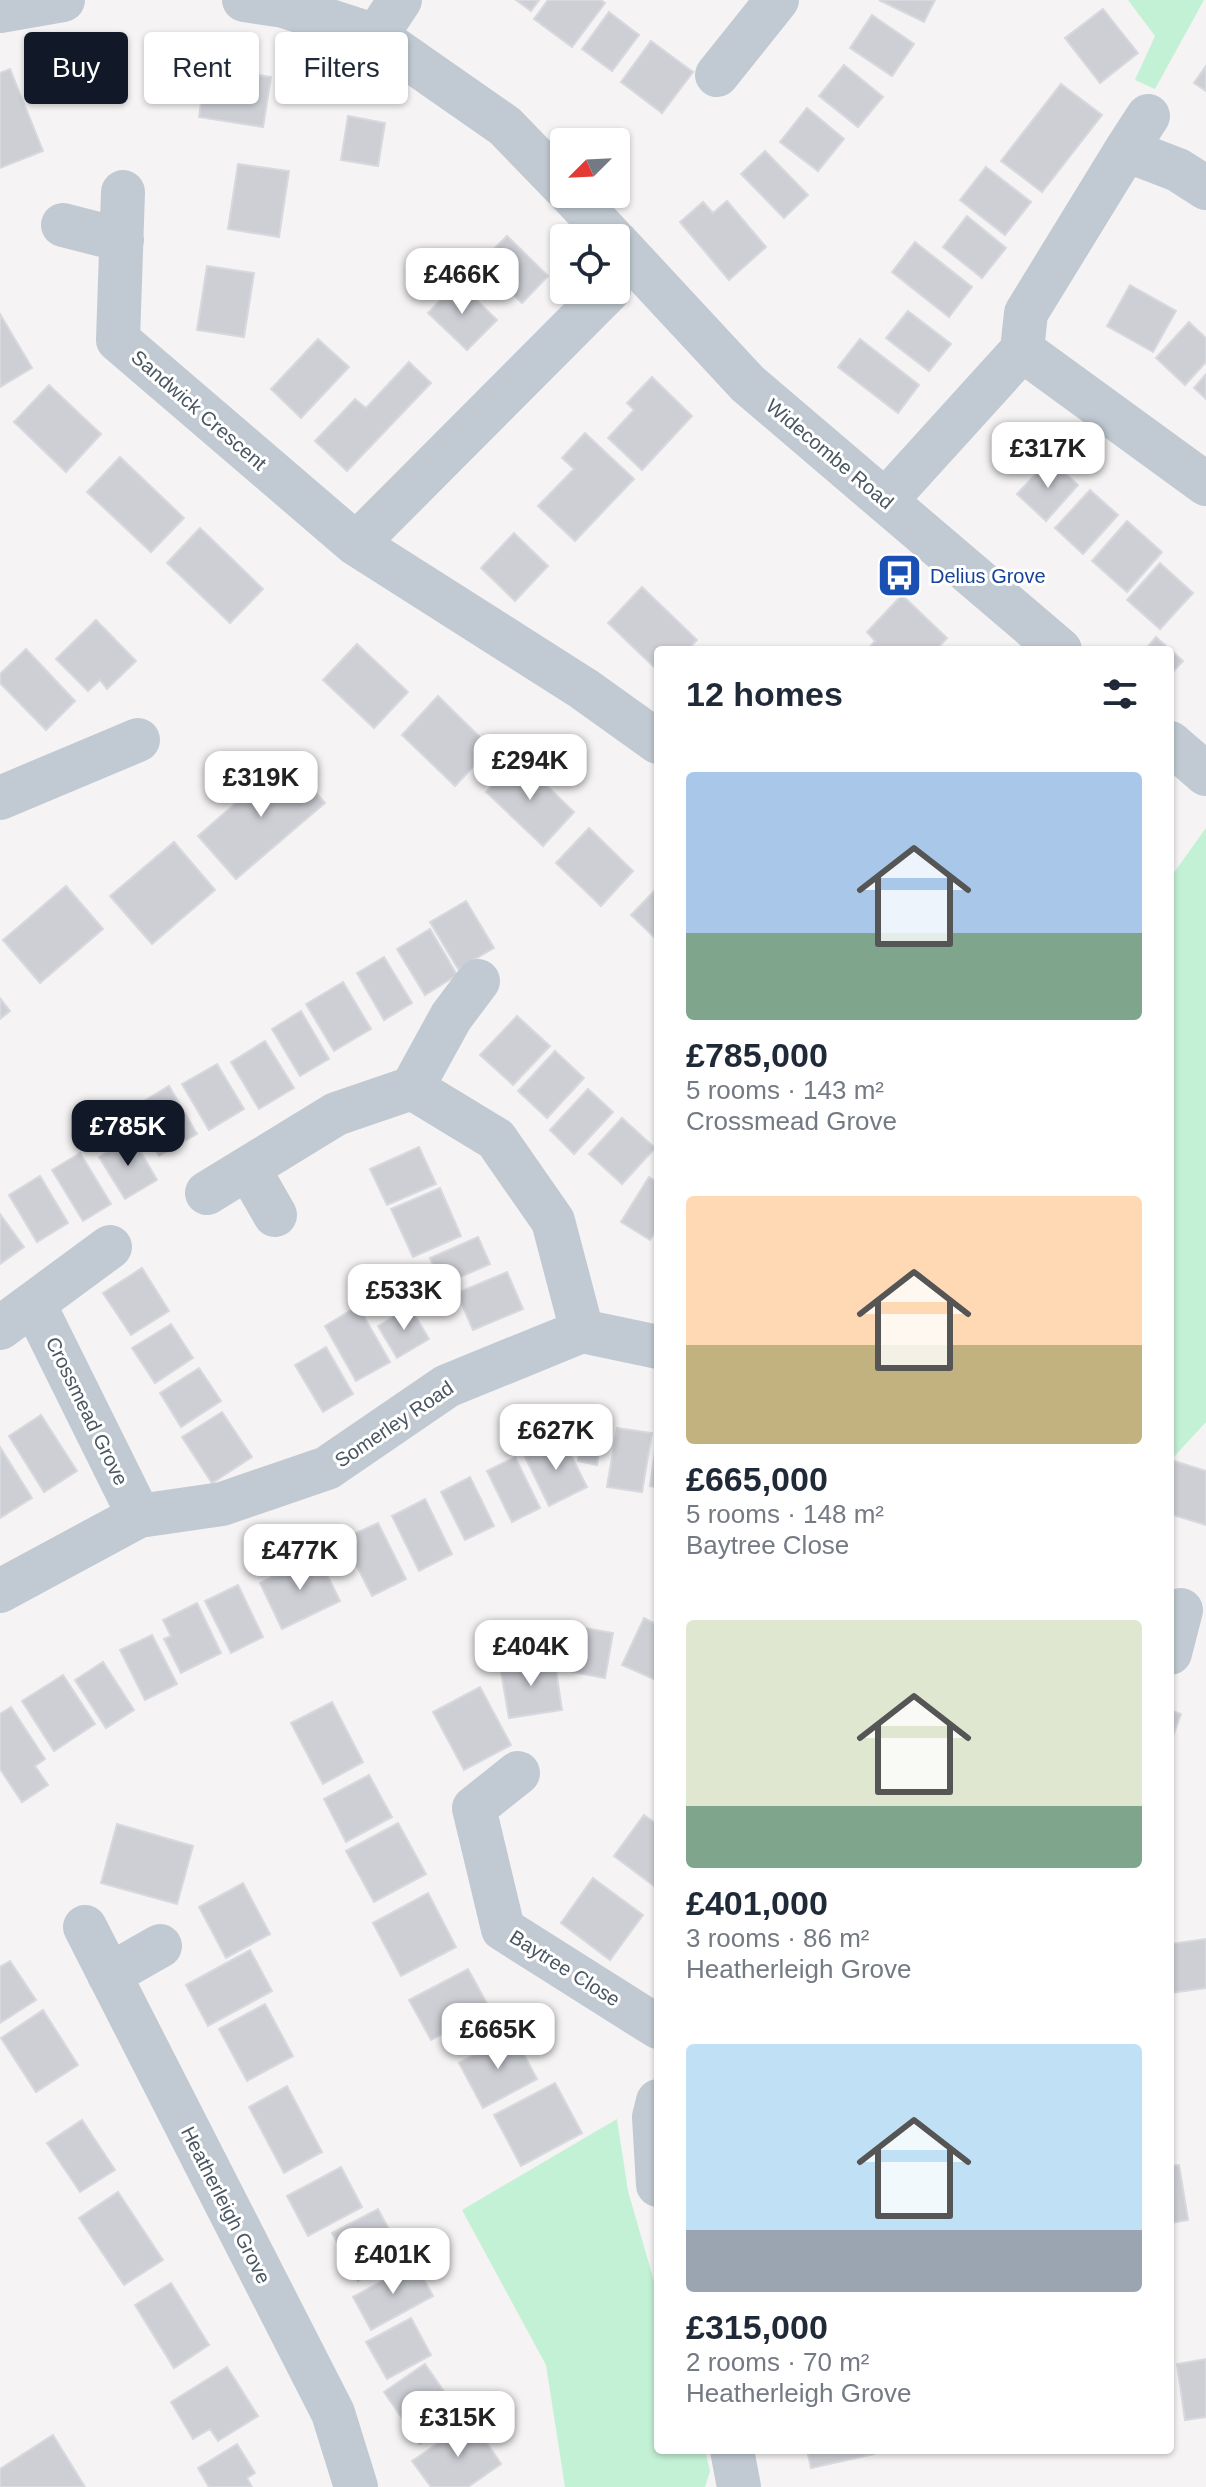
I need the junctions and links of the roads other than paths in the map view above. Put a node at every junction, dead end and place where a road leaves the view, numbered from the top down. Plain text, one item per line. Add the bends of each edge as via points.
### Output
1 (244, 0) edge
2 (400, 0) edge
3 (755, 8) edge
4 (364, 32) edge
5 (379, 32) edge
6 (408, 58) edge
7 (717, 75) dead end
8 (550, 173) edge
9 (1206, 188) edge
10 (123, 192) dead end
11 (63, 225) dead end
12 (122, 240) junction
13 (630, 274) edge
14 (580, 304) edge
15 (1022, 350) junction
16 (1206, 484) edge
17 (885, 501) junction
18 (356, 544) junction
19 (1055, 646) edge
20 (654, 739) edge
21 (138, 740) dead end
22 (1174, 746) edge
23 (1206, 774) edge
24 (0, 798) edge
25 (478, 981) dead end
26 (412, 1088) junction
27 (248, 1168) junction
28 (207, 1193) dead end
29 (275, 1215) dead end
30 (110, 1247) dead end
31 (17, 1317) edge
32 (582, 1331) junction
33 (654, 1346) edge
34 (139, 1516) junction
35 (0, 1591) edge
36 (1186, 1611) edge
37 (1174, 1642) edge
38 (518, 1773) dead end
39 (85, 1927) dead end
40 (160, 1946) dead end
41 (109, 1975) junction
42 (654, 2024) edge
43 (733, 2454) edge
44 (356, 2487) edge
45 (739, 2487) edge

1 - 4 street via 284,6
2 - 5 street
3 - 7 street
6 - 8 street via 505,126
9 - 15 street via 1137,133 1026,313
10 - 12 street, Sandwick Crescent
11 - 12 street
12 - 18 street, Sandwick Crescent via 118,340
13 - 17 street, Widecombe Road
14 - 18 street
15 - 16 street
15 - 17 street
17 - 19 street, Widecombe Road
18 - 20 street, Sandwick Crescent
21 - 24 street
22 - 23 street
25 - 26 street via 451,1017
26 - 27 street via 336,1114
26 - 32 street via 496,1139 553,1221
27 - 28 street
27 - 29 street
30 - 31 street, Crossmead Grove
31 - 34 street, Crossmead Grove
32 - 33 street
32 - 34 street, Somerley Road via 447,1386 327,1468 222,1504
34 - 35 street, Somerley Road
36 - 37 street
38 - 42 street, Baytree Close via 458,1801 503,1929
39 - 41 street, Heatherleigh Grove
40 - 41 street
41 - 44 street, Heatherleigh Grove via 333,2413
43 - 45 street

